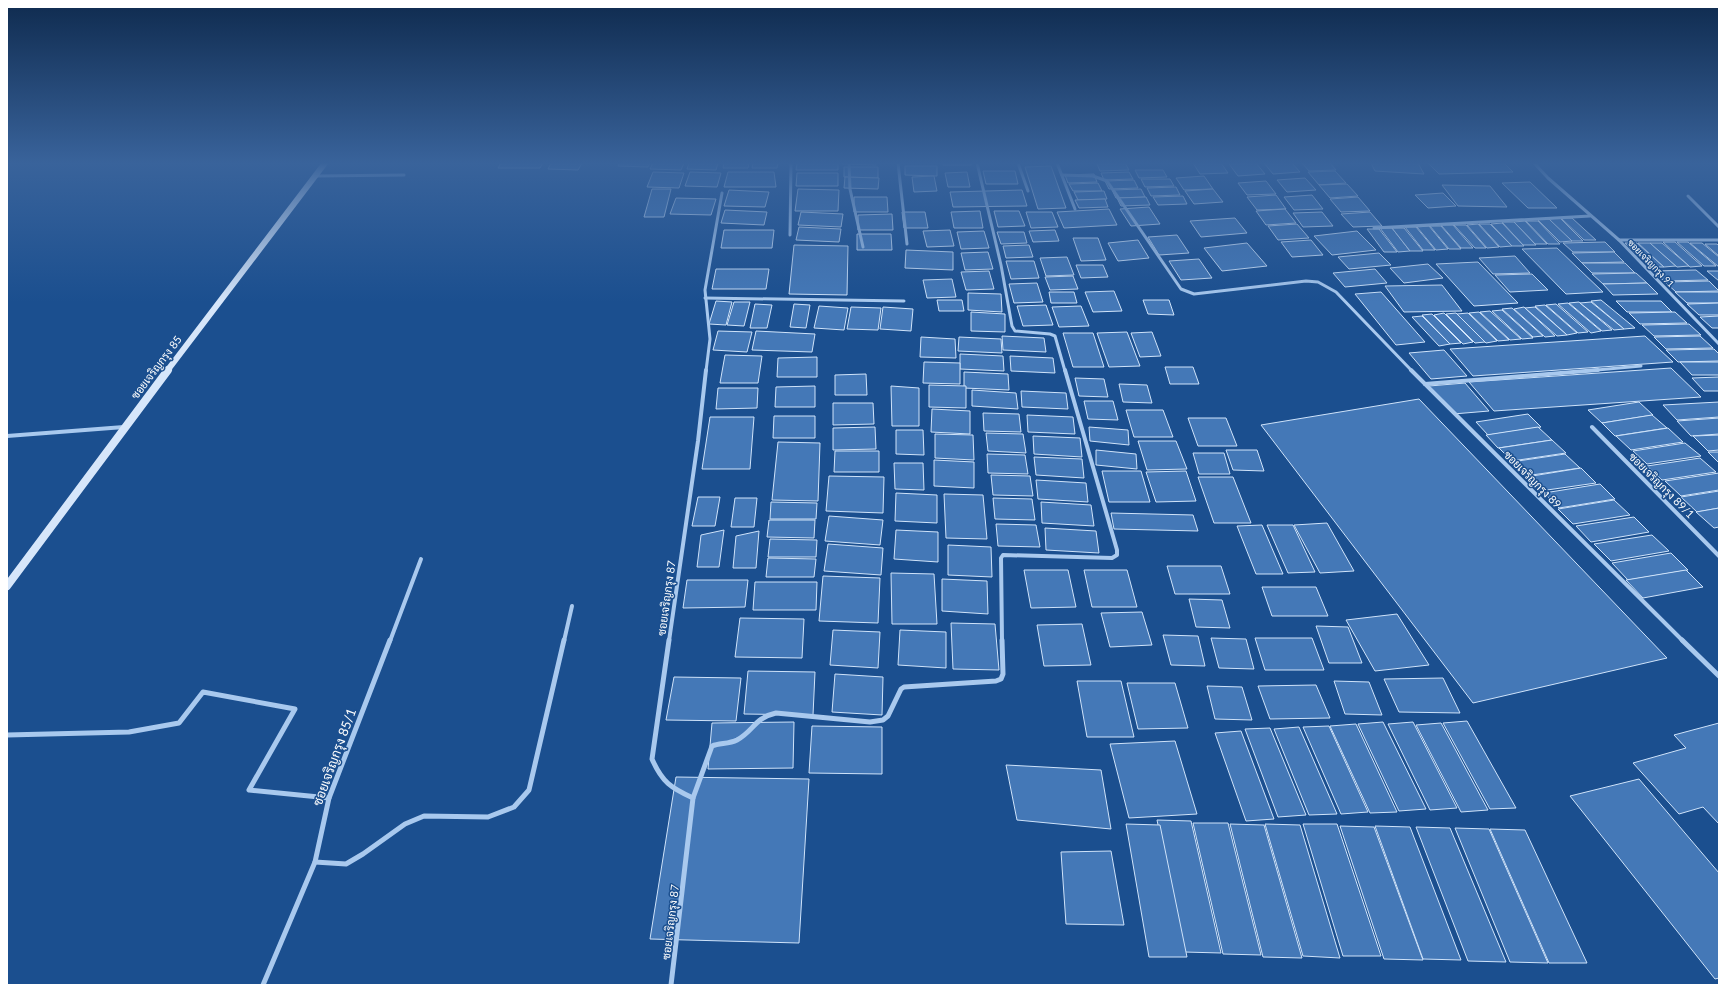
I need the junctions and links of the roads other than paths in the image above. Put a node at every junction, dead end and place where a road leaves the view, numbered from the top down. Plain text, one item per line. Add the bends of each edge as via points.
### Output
1 (290, 209) edge
2 (719, 209) edge
3 (790, 209) edge
4 (855, 209) edge
5 (903, 209) edge
6 (988, 209) edge
7 (1126, 209) edge
8 (1583, 209) edge
9 (1701, 209) edge
10 (1590, 216) junction
11 (1719, 227) edge
12 (1374, 228) dead end
13 (790, 235) dead end
14 (1619, 240) junction
15 (1719, 240) edge
16 (907, 244) dead end
17 (863, 247) dead end
18 (705, 298) junction
19 (904, 301) dead end
20 (1719, 344) edge
21 (1641, 366) dead end
22 (1425, 384) junction
23 (124, 427) junction
24 (1592, 427) dead end
25 (7, 436) edge
26 (1719, 556) edge
27 (421, 559) dead end
28 (7, 586) edge
29 (572, 606) dead end
30 (1719, 676) edge
31 (7, 735) edge
32 (329, 798) junction
33 (693, 798) junction
34 (315, 862) junction
35 (263, 985) edge
36 (671, 985) edge

1 - 23 street, ซอยเจริญกรุง 85
2 - 18 street, ซอยเจริญกรุง 87
3 - 13 street
4 - 17 street
5 - 16 street
6 - 33 street via 1012,326 1015,331 1055,336 1117,554 1112,558 1003,555 1001,679 904,686 884,720 870,722 766,714 760,717 739,740 712,746
7 - 22 street, ซอยเจริญกรุง 89 via 1181,289 1187,293 1306,281 1318,282 1336,292
8 - 10 street, ซอยเจริญกรุง 91
9 - 11 street
10 - 12 street
10 - 14 street, ซอยเจริญกรุง 91
14 - 15 street
14 - 20 street, ซอยเจริญกรุง 91
18 - 19 street
18 - 33 street, ซอยเจริญกรุง 87 via 710,340 652,759 659,776 673,789
21 - 22 street
22 - 30 street, ซอยเจริญกรุง 89
23 - 25 street
23 - 28 street, ซอยเจริญกรุง 85
24 - 26 street, ซอยเจริญกรุง 89/1
27 - 32 street, ซอยเจริญกรุง 85/1
29 - 34 street via 528,790 514,807 488,817 424,816 405,824 346,864
31 - 32 street via 129,732 179,723 203,692 295,709 249,790
32 - 34 street, ซอยเจริญกรุง 85/1
33 - 36 street, ซอยเจริญกรุง 87
34 - 35 street, ซอยเจริญกรุง 85/1

